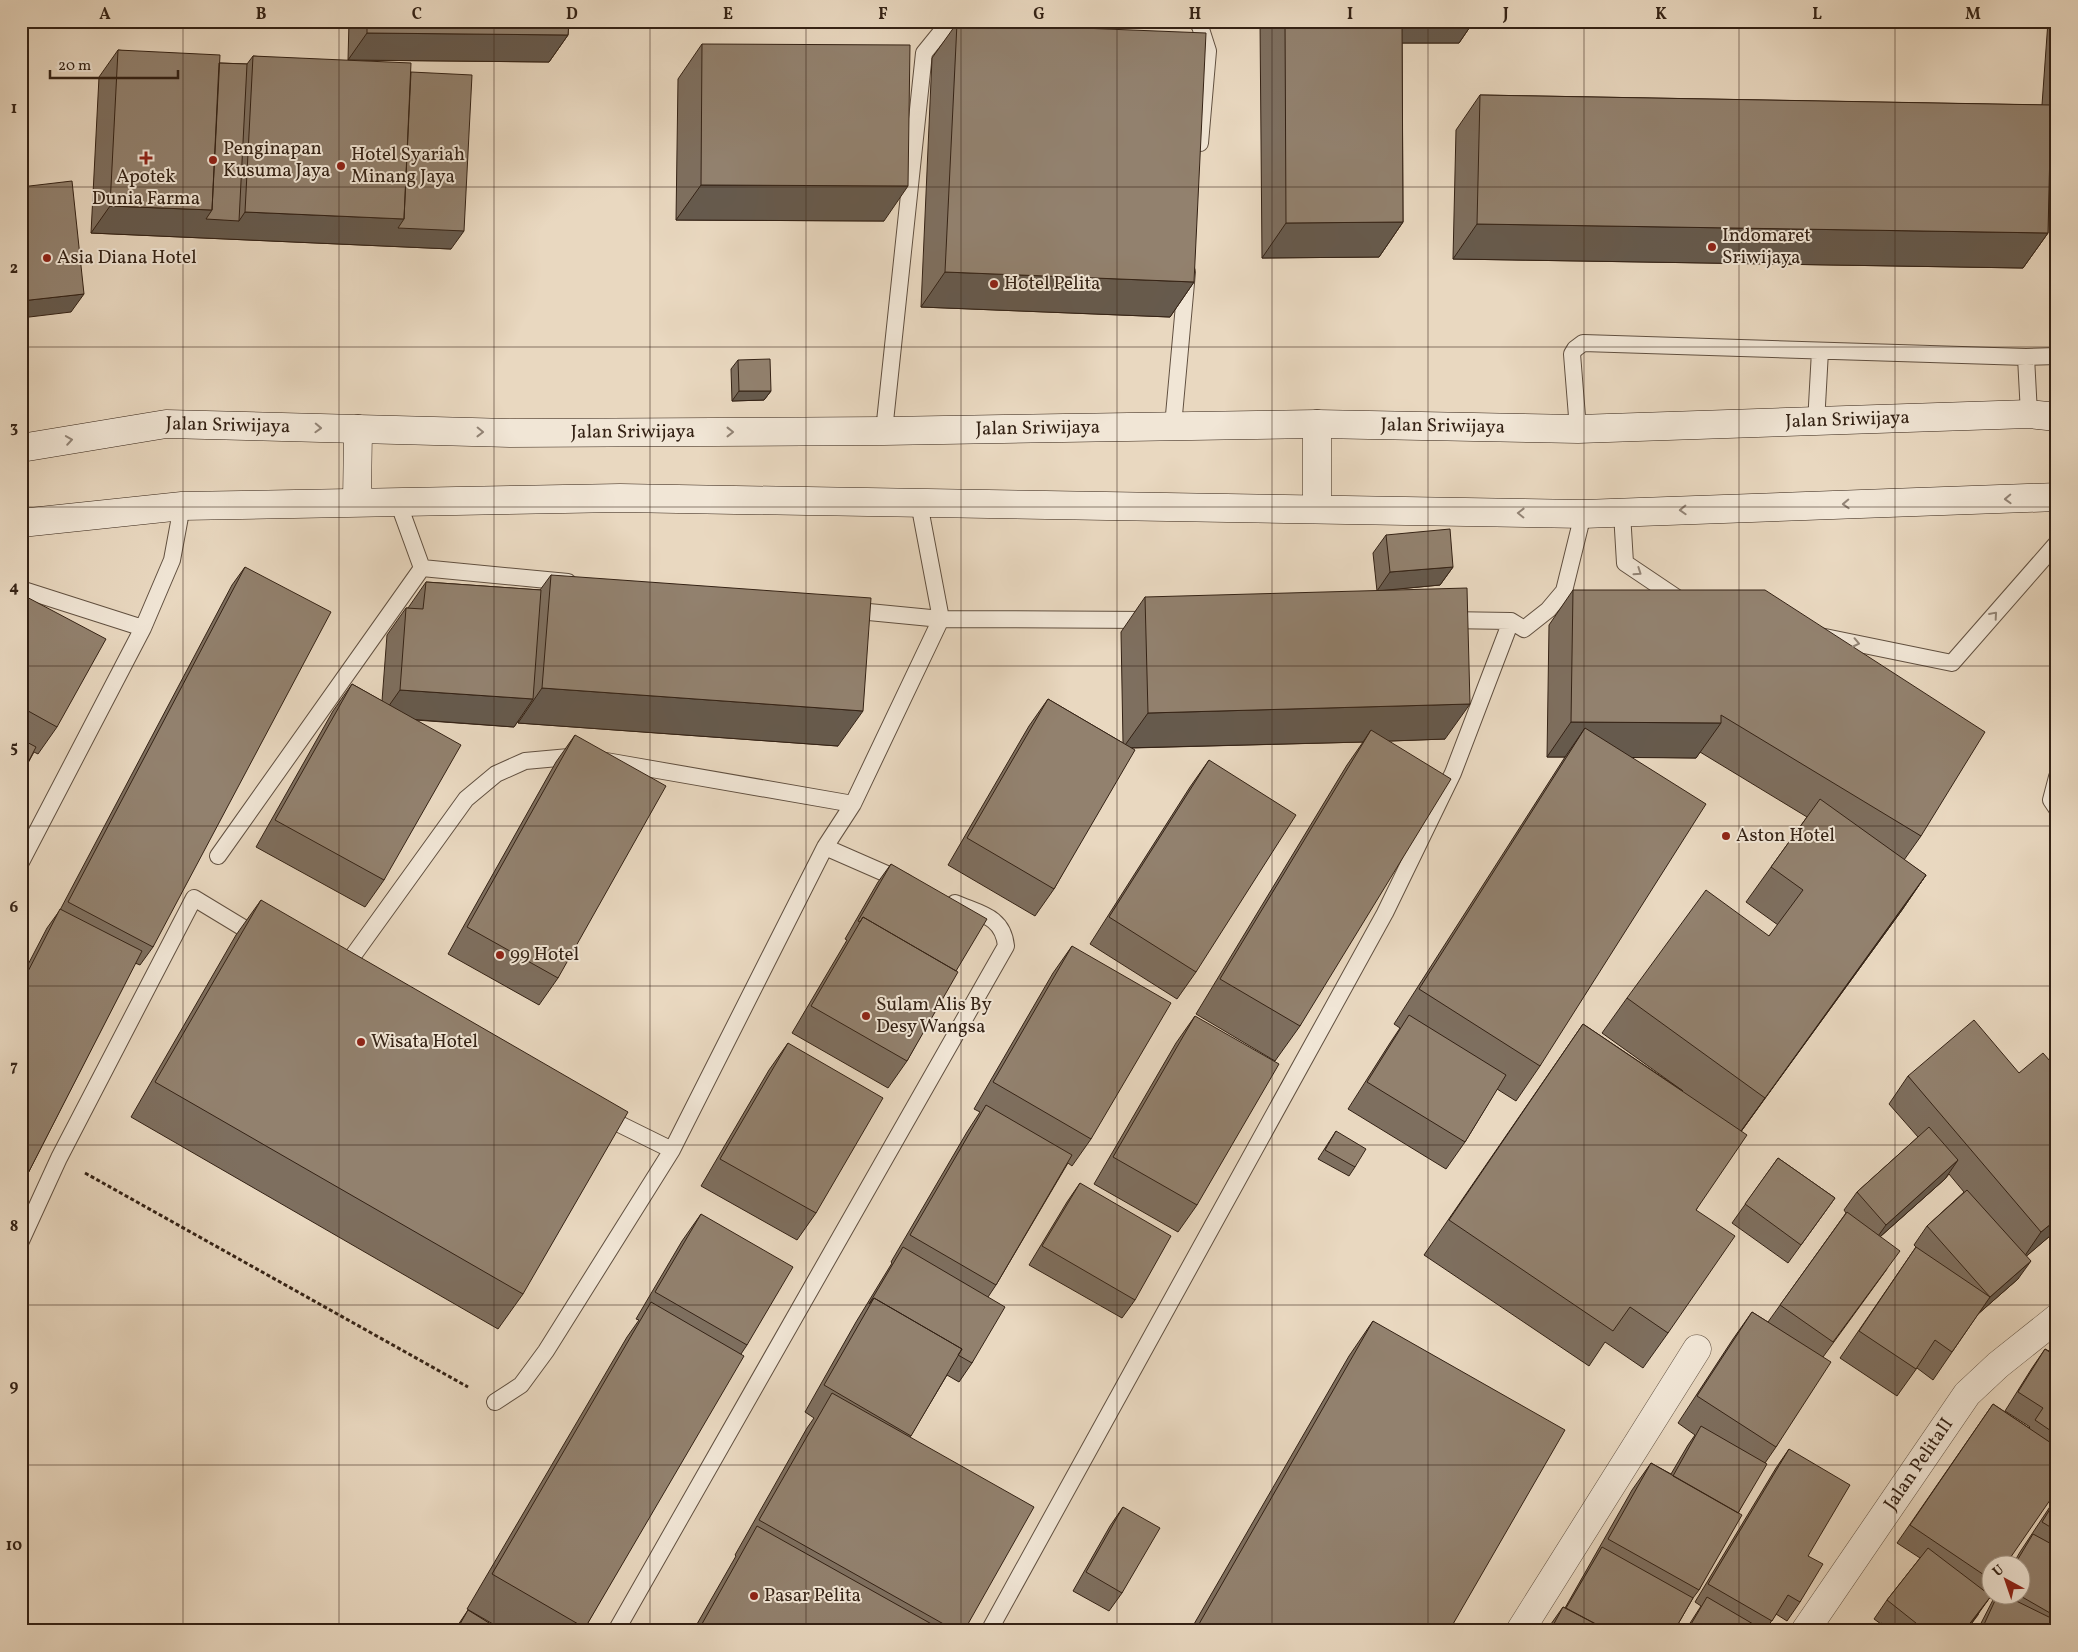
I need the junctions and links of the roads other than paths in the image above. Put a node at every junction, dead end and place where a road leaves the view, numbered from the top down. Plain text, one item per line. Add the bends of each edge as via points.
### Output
1 (950, 21) edge
2 (1196, 21) edge
3 (1198, 159) edge
4 (1189, 258) edge
5 (1820, 351) junction
6 (2057, 356) edge
7 (2026, 357) junction
8 (2029, 414) junction
9 (2057, 417) edge
10 (1816, 422) junction
11 (1317, 424) junction
12 (1173, 426) junction
13 (358, 429) junction
14 (1578, 429) junction
15 (884, 432) junction
16 (21, 448) edge
17 (2057, 497) edge
18 (357, 502) junction
19 (398, 502) junction
20 (919, 503) junction
21 (182, 506) junction
22 (1318, 510) junction
23 (1622, 513) junction
24 (1583, 514) junction
25 (21, 523) edge
26 (2057, 543) edge
27 (422, 568) junction
28 (579, 583) edge
29 (21, 589) edge
30 (834, 608) edge
31 (1694, 609) edge
32 (941, 619) junction
33 (1167, 620) edge
34 (1433, 620) edge
35 (1511, 621) junction
36 (143, 628) junction
37 (1809, 633) edge
38 (2057, 777) edge
39 (853, 804) junction
40 (2057, 809) edge
41 (824, 847) junction
42 (218, 856) dead end
43 (21, 862) edge
44 (924, 890) edge
45 (942, 898) edge
46 (276, 947) edge
47 (335, 981) edge
48 (583, 1106) edge
49 (672, 1150) junction
50 (21, 1240) edge
51 (2057, 1318) edge
52 (1697, 1349) dead end
53 (495, 1402) road end
54 (616, 1631) edge
55 (989, 1631) edge
56 (1520, 1631) edge
57 (1805, 1631) edge

1 - 15 lane via 924,53
2 - 3 lane via 1208,51
4 - 12 lane
5 - 7 lane
5 - 10 lane
5 - 14 lane via 1584,343 1572,354
6 - 7 lane
7 - 8 lane
8 - 9 main road, Jalan Sriwijaya
8 - 10 main road, Jalan Sriwijaya
10 - 14 main road, Jalan Sriwijaya
11 - 12 main road, Jalan Sriwijaya
11 - 14 main road, Jalan Sriwijaya
11 - 22 main road
12 - 15 main road, Jalan Sriwijaya
13 -> 15 main road, Jalan Sriwijaya via 510,433
16 -> 13 main road, Jalan Sriwijaya via 166,424
13 - 18 main road
17 -> 23 main road
18 - 19 main road
18 - 21 main road
19 - 20 main road via 620,498
19 - 27 lane
20 - 22 main road
20 - 32 lane
21 - 25 main road
21 - 36 lane via 172,560
24 -> 22 main road
23 - 24 main road
23 -> 31 lane via 1626,563
24 - 35 lane via 1564,591 1548,610 1524,629
37 -> 26 lane via 1952,663
27 - 28 lane
27 - 42 lane
29 - 36 lane
30 - 32 lane
32 - 33 lane
32 - 39 lane
34 - 35 lane
35 - 55 lane via 1453,773 1385,913
36 - 43 lane
38 - 40 lane via 2051,800
39 - 41 lane
39 - 47 lane via 582,756 525,761 496,774 466,799
41 - 44 lane
41 - 49 lane
45 - 54 lane via 996,921 1005,933 1006,946
46 - 50 lane via 194,898 58,1158
48 - 49 lane
49 - 53 lane via 546,1351 521,1385
51 - 57 main road, Jalan PelitaII via 1967,1394
52 - 56 main road

